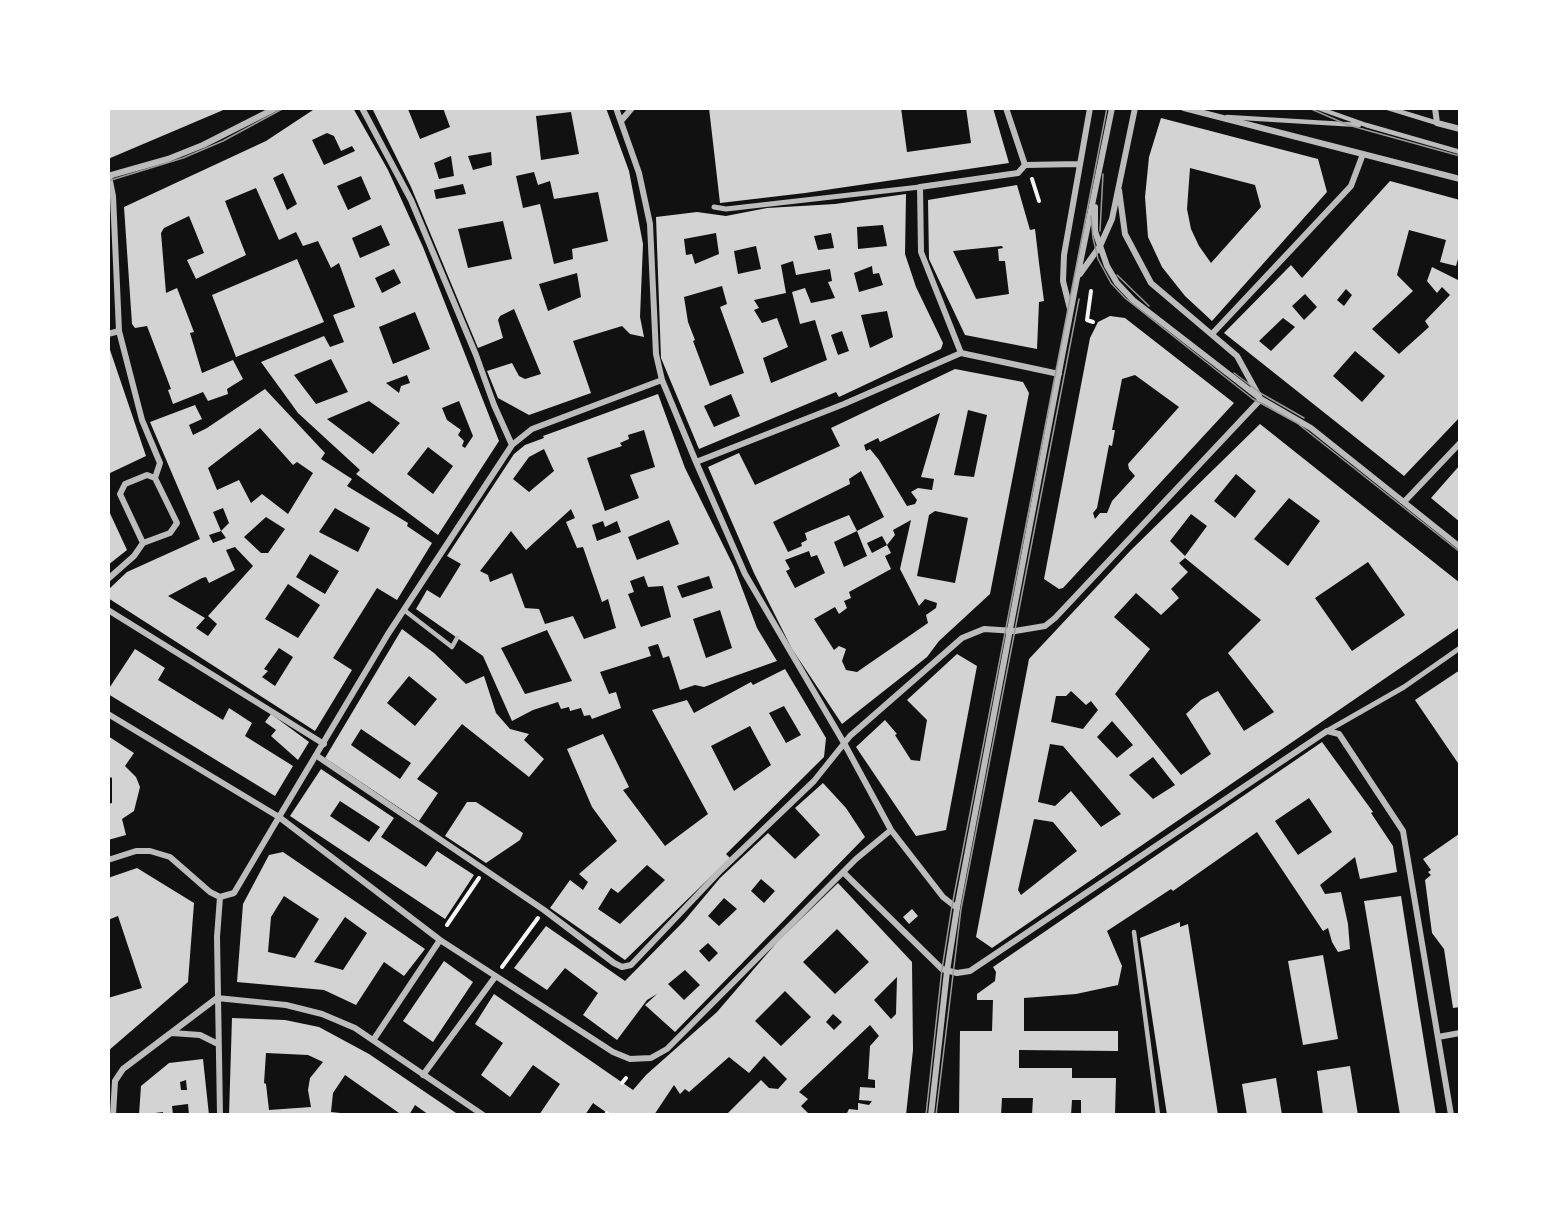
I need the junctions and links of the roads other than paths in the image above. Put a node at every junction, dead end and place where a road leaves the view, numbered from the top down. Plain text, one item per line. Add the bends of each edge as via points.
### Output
1 (276, 108) edge
2 (362, 108) edge
3 (615, 108) edge
4 (632, 108) edge
5 (1006, 108) edge
6 (1090, 108) edge
7 (1112, 108) edge
8 (1135, 108) edge
9 (1184, 108) edge
10 (1318, 108) edge
11 (1388, 108) edge
12 (1435, 108) edge
13 (1221, 116) junction
14 (621, 121) junction
15 (1437, 123) junction
16 (1366, 125) junction
17 (1460, 129) edge
18 (1460, 152) edge
19 (1363, 153) junction
20 (1078, 164) junction
21 (1025, 165) junction
22 (109, 176) edge
23 (1460, 179) edge
24 (920, 187) junction
25 (1119, 190) junction
26 (1095, 194) junction
27 (714, 207) dead end
28 (1100, 246) junction
29 (1076, 283) junction
30 (1071, 312) junction
31 (119, 331) junction
32 (108, 334) edge
33 (1212, 334) junction
34 (961, 353) junction
35 (1059, 374) junction
36 (662, 380) junction
37 (1260, 399) junction
38 (1460, 443) edge
39 (512, 445) junction
40 (696, 462) junction
41 (155, 478) junction
42 (1404, 502) junction
43 (143, 543) junction
44 (1460, 547) edge
45 (108, 579) edge
46 (108, 610) edge
47 (404, 610) junction
48 (1011, 631) junction
49 (457, 638) dead end
50 (1460, 648) edge
51 (108, 714) edge
52 (1327, 731) junction
53 (844, 743) junction
54 (324, 744) junction
55 (317, 756) junction
56 (279, 817) junction
57 (891, 830) junction
58 (108, 860) edge
59 (843, 872) junction
60 (220, 897) junction
61 (957, 908) junction
62 (1134, 932) dead end
63 (440, 940) junction
64 (947, 971) junction
65 (495, 977) junction
66 (217, 998) junction
67 (1460, 1033) edge
68 (172, 1034) junction
69 (1438, 1036) junction
70 (374, 1039) junction
71 (218, 1044) junction
72 (423, 1075) junction
73 (113, 1115) edge
74 (220, 1115) edge
75 (483, 1115) edge
76 (931, 1115) edge
77 (1158, 1115) edge
78 (1451, 1115) edge

1 - 22 street via 203,145
2 - 39 street via 411,200
3 - 14 street
4 - 14 street
5 - 21 street
6 - 20 street
7 - 26 street
8 - 25 street
9 - 13 street
10 - 16 lane
11 - 15 lane
12 - 15 street
13 - 16 lane
13 - 19 street
14 - 36 street via 647,208 654,336
15 - 17 street
16 - 18 lane
19 - 23 street
19 - 33 street via 1351,186
20 - 21 street
20 - 30 street via 1064,255 1063,281
21 - 24 street via 1018,173
22 - 31 street
24 - 27 street via 726,209
24 - 34 street via 921,252
25 - 28 street
25 - 33 street via 1125,234 1142,269 1159,290
26 - 28 street via 1095,231
26 - 29 street
28 - 29 street
28 - 37 street via 1107,266 1125,292
29 - 30 street
30 - 35 street
31 - 32 street
31 - 41 street via 142,420 159,464
33 - 37 street via 1237,356
34 - 35 street
34 - 40 street
35 - 48 street
36 - 39 street via 532,429
36 - 40 street
37 - 42 street via 1311,428
37 - 48 street via 1055,618 1045,626
38 - 42 street
39 - 47 street
40 - 53 street via 745,574
41 - 43 street via 177,523 170,532
41 - 43 street via 147,475 125,484 120,494
42 - 44 street
43 - 45 street
46 - 54 street
47 - 49 lane via 452,646
47 - 54 street
48 - 53 street via 984,629 962,638
48 - 61 street
50 - 52 street via 1404,687
51 - 56 street
52 - 64 street via 970,971
52 - 69 street via 1339,734 1403,831
53 - 55 street via 814,781 721,870 631,965 622,967 558,918
53 - 57 street
54 - 55 street
55 - 56 street
56 - 60 street via 234,893
56 - 63 street
57 - 59 street
57 - 61 street via 942,897
58 - 60 street via 136,851 170,857
59 - 64 street
59 - 65 street via 694,1025 651,1058 630,1059 613,1052
60 - 66 street
61 - 64 street
62 - 77 lane
63 - 65 street
63 - 70 street
64 - 76 street
65 - 72 street
66 - 68 street
66 - 70 street via 286,1005 322,1014
66 - 71 street
67 - 69 street
68 - 71 street via 200,1035
68 - 73 street via 123,1069 115,1081
69 - 78 street
70 - 72 street
71 - 74 street
72 - 75 street

